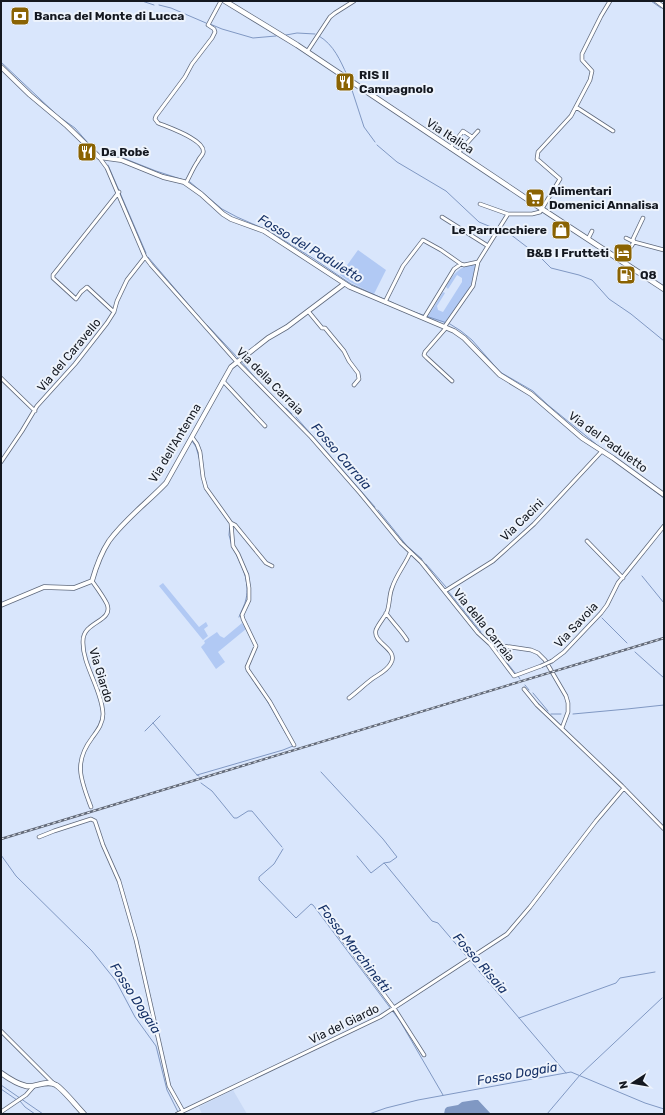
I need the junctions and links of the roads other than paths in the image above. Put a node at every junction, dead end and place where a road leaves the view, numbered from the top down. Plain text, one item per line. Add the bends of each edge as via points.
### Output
1 (221, 1) edge
2 (225, 1) edge
3 (354, 1) edge
4 (610, 1) edge
5 (656, 1) edge
6 (664, 7) edge
7 (307, 52) junction
8 (1, 67) edge
9 (576, 107) junction
10 (478, 131) dead end
11 (613, 131) dead end
12 (472, 137) junction
13 (450, 148) junction
14 (458, 153) junction
15 (99, 158) junction
16 (187, 181) junction
17 (119, 192) junction
18 (480, 204) dead end
19 (542, 209) junction
20 (508, 214) junction
21 (442, 217) dead end
22 (643, 218) dead end
23 (592, 231) dead end
24 (626, 238) dead end
25 (588, 239) junction
26 (634, 242) junction
27 (488, 246) junction
28 (664, 250) edge
29 (146, 257) junction
30 (622, 261) junction
31 (478, 262) junction
32 (460, 264) junction
33 (344, 284) junction
34 (664, 289) edge
35 (385, 302) junction
36 (308, 311) junction
37 (114, 312) junction
38 (424, 318) junction
39 (445, 326) junction
40 (237, 362) junction
41 (1, 378) edge
42 (223, 381) junction
43 (452, 381) dead end
44 (354, 385) dead end
45 (35, 411) junction
46 (265, 426) dead end
47 (192, 437) junction
48 (602, 451) junction
49 (1, 462) edge
50 (664, 495) edge
51 (231, 523) junction
52 (664, 526) edge
53 (587, 541) dead end
54 (410, 553) junction
55 (272, 566) dead end
56 (623, 578) junction
57 (92, 581) junction
58 (445, 591) junction
59 (1, 605) edge
60 (386, 613) junction
61 (395, 617) dead end
62 (391, 620) junction
63 (407, 640) dead end
64 (490, 644) junction
65 (514, 676) joint
66 (524, 689) dead end
67 (349, 698) dead end
68 (562, 728) junction
69 (294, 745) dead end
70 (624, 788) junction
71 (91, 807) dead end
72 (664, 829) edge
73 (39, 837) dead end
74 (336, 930) dead end
75 (392, 1009) junction
76 (1, 1031) edge
77 (424, 1055) dead end
78 (1, 1073) edge
79 (56, 1085) junction
80 (34, 1086) junction
81 (1, 1112) edge
82 (180, 1112) edge
83 (84, 1114) edge

1 - 16 street via 208,23 215,32 212,38 155,119 203,147 203,154
2 - 7 main road, Via Italica
3 - 7 street via 330,17
4 - 9 street via 582,54 582,60 593,73
5 - 6 street
7 - 13 main road, Via Italica
8 - 15 street
9 - 11 street
9 - 19 street via 538,152 538,159 560,179
10 - 12 street
12 - 13 street via 463,131
12 - 14 street
13 - 14 main road, Via Italica
14 - 19 main road, Via Italica
15 - 16 street, Via del Paduletto via 121,160 163,177
15 - 17 street, Via della Carraia
16 - 33 street, Via del Paduletto via 223,214 264,231
17 - 29 street, Via della Carraia
17 - 37 street via 53,275 53,278 76,299 87,287
18 - 20 street
19 - 20 street via 532,214
19 - 25 main road, Via Italica
20 - 27 street
21 - 27 street
22 - 26 street
23 - 25 street
24 - 26 street
25 - 30 main road, Via Italica
26 - 28 street
26 - 30 street
27 - 31 street
29 - 37 street, Via del Caravello via 127,280 116,301
29 - 40 street, Via della Carraia
30 - 34 main road, Via Italica
31 - 32 street
31 - 39 street via 473,286
32 - 35 street via 423,240 403,266
32 - 38 street via 454,269
33 - 35 street, Via del Paduletto
33 - 36 street, Via dell'Antenna
35 - 38 street, Via del Paduletto
36 - 40 street, Via dell'Antenna
36 - 44 street via 344,350 360,379
37 - 45 street, Via del Caravello via 108,323
38 - 39 street, Via del Paduletto
39 - 43 street via 424,355
39 - 48 street, Via del Paduletto via 464,338 500,375 532,394 582,438
40 - 42 street, Via dell'Antenna
40 - 54 street, Via della Carraia via 311,437
41 - 45 street
42 - 46 street
42 - 47 street, Via dell'Antenna
45 - 49 street, Via del Caravello
47 - 51 street via 200,452 206,488
47 - 57 street, Via dell'Antenna via 166,482 108,542
48 - 50 street, Via del Paduletto
48 - 58 street, Via Cacini via 534,524 493,561
51 - 55 street via 266,563
51 - 69 street via 233,546 249,582 249,600 242,615 256,646 247,667
52 - 56 street, Via Savoia
53 - 56 street
54 - 58 street, Via della Carraia
54 - 60 street via 396,577
56 - 65 street, Via Savoia, bridge via 601,613 564,652 552,661
57 - 59 street via 74,588 44,587
57 - 71 street, Via Giardo via 108,611 105,617 90,627 83,638 84,652 103,712 100,726 83,752 80,765
58 - 64 street, Via della Carraia via 478,633
60 - 62 street
60 - 67 street via 376,634 391,652 392,663
61 - 62 street
62 - 63 street
64 - 65 street, Via della Carraia
64 - 68 street, Via della Carraia via 531,650 545,660 568,703 568,712
66 - 68 street
68 - 70 street
70 - 72 street
70 - 75 street, Via del Giardo via 512,930
73 - 82 street, Via del Giardo via 94,819 118,881 136,940 169,1086
74 - 75 street
75 - 77 street
75 - 82 street, Via del Giardo via 350,1032
76 - 79 street
78 - 80 main road via 20,1084
79 - 80 main road
79 - 83 main road
80 - 81 street via 26,1095

